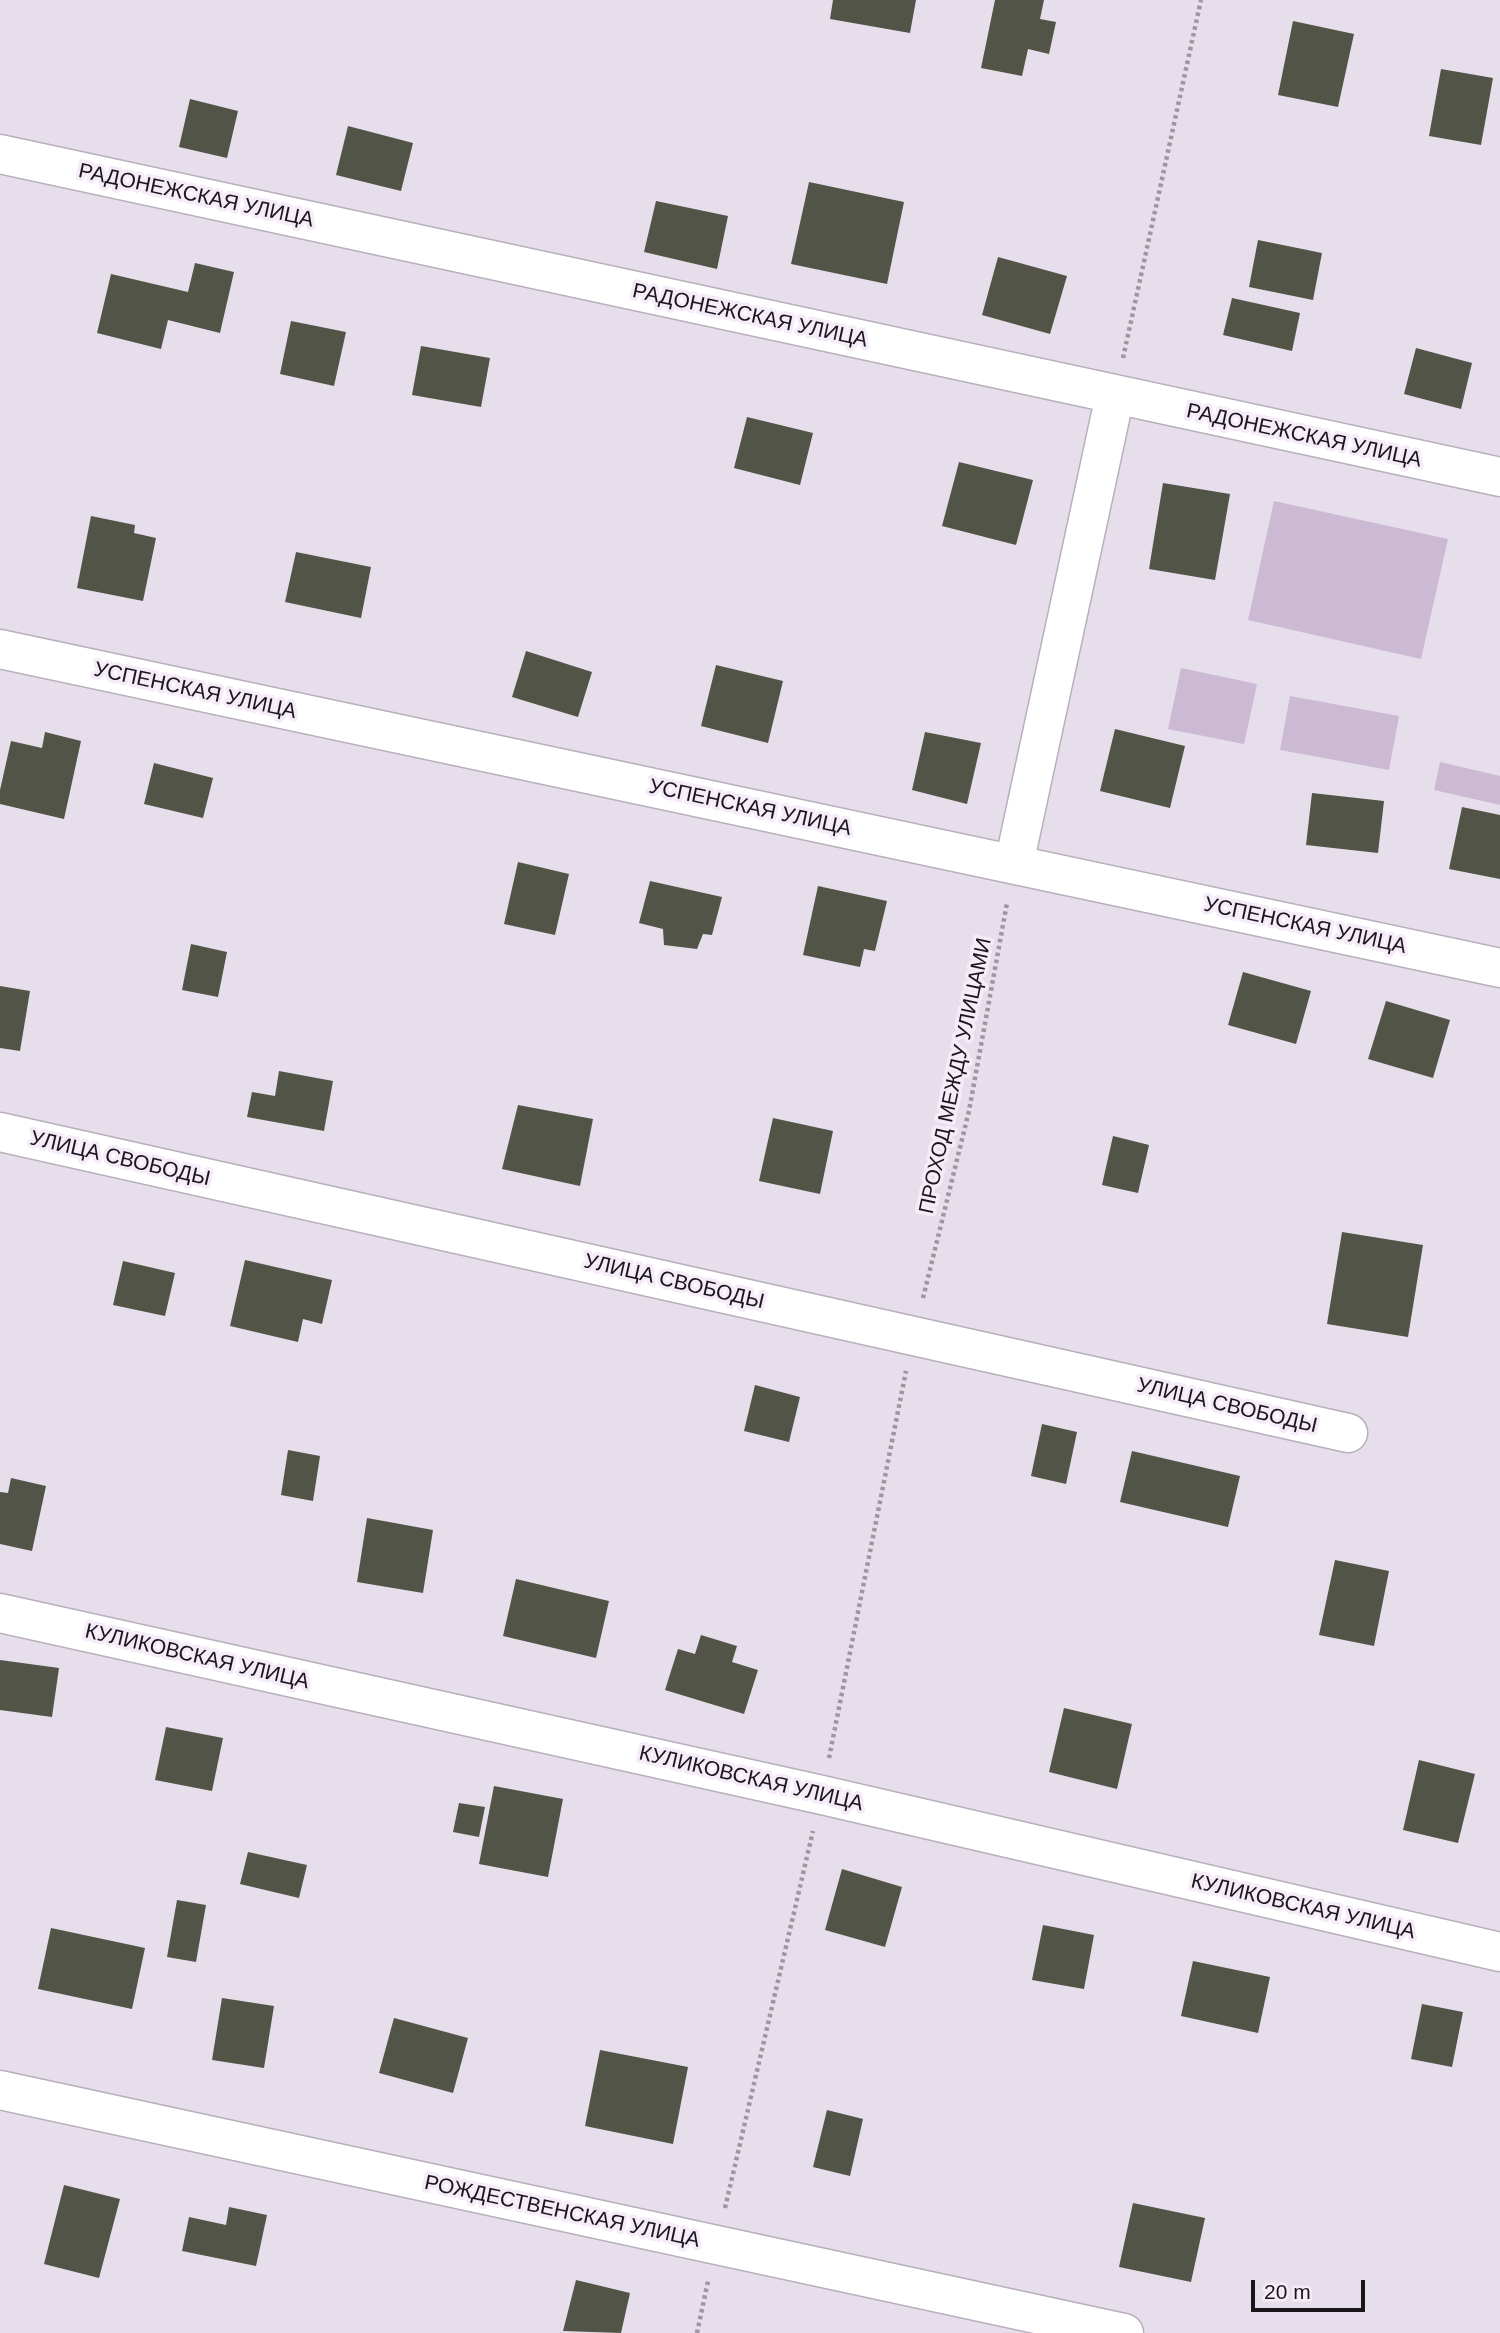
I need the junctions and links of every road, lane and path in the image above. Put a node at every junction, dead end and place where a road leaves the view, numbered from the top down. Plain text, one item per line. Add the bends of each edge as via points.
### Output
1 (1201, 0) edge
2 (0, 154) edge
3 (1115, 395) junction
4 (1500, 477) edge
5 (0, 649) edge
6 (1014, 864) junction
7 (1500, 968) edge
8 (0, 1132) edge
9 (914, 1335) junction
10 (1348, 1433) dead end
11 (0, 1613) edge
12 (1500, 1952) edge
13 (0, 2090) edge
14 (1124, 2333) edge

1 - 3 path
2 - 3 street, РАДОНЕЖСКАЯ УЛИЦА
3 - 4 street, РАДОНЕЖСКАЯ УЛИЦА
3 - 6 street
5 - 6 street, УСПЕНСКАЯ УЛИЦА
6 - 7 street, УСПЕНСКАЯ УЛИЦА
6 - 9 path, ПРОХОД МЕЖДУ УЛИЦАМИ via 969,1111
8 - 9 street, УЛИЦА СВОБОДЫ
9 - 10 street, УЛИЦА СВОБОДЫ
11 - 12 street, КУЛИКОВСКАЯ УЛИЦА via 822,1795
13 - 14 street, РОЖДЕСТВЕНСКАЯ УЛИЦА

